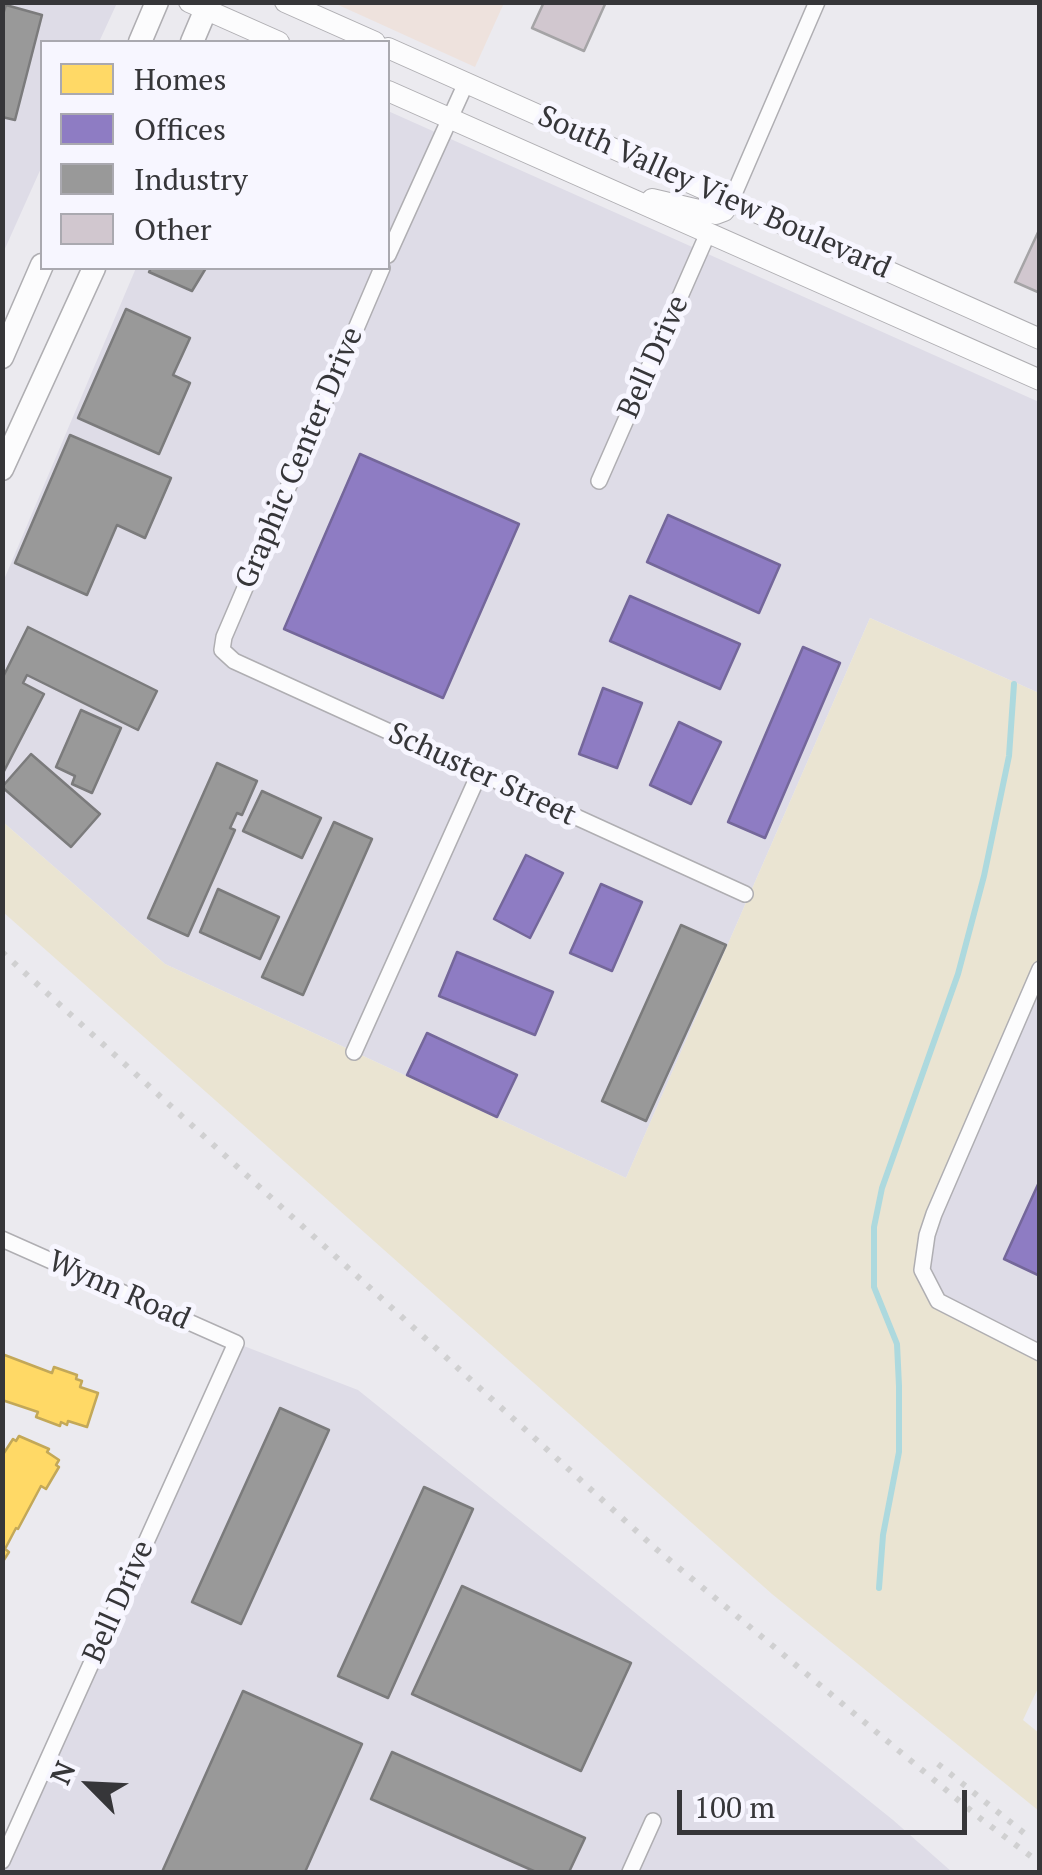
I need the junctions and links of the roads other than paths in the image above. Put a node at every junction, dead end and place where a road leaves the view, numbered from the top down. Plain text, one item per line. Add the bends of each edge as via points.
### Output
1 (157, 2) edge
2 (285, 2) edge
3 (816, 2) edge
4 (201, 5) edge
5 (141, 40) edge
6 (192, 40) edge
7 (274, 40) edge
8 (370, 40) edge
9 (390, 49) edge
10 (466, 83) junction
11 (390, 92) edge
12 (450, 118) junction
13 (620, 194) junction
14 (732, 201) junction
15 (708, 233) junction
16 (390, 251) edge
17 (40, 270) edge
18 (93, 270) edge
19 (381, 270) edge
20 (1040, 339) edge
21 (2, 357) edge
22 (1040, 380) edge
23 (2, 469) edge
24 (599, 481) dead end
25 (222, 650) joint
26 (479, 774) junction
27 (745, 894) dead end
28 (1040, 969) edge
29 (354, 1052) dead end
30 (2, 1238) edge
31 (236, 1343) joint
32 (1040, 1354) edge
33 (653, 1822) dead end
34 (2, 1861) edge
35 (630, 1872) edge

1 - 5 main road
2 - 8 main road
3 - 14 street
4 - 6 main road
4 - 7 main road
9 - 10 main road, South Valley View Boulevard
10 - 12 street
10 - 14 main road, South Valley View Boulevard
11 - 12 main road, South Valley View Boulevard
12 - 13 main road, South Valley View Boulevard
12 - 16 street
13 - 14 main road via 716,214
13 - 15 main road, South Valley View Boulevard
14 - 20 main road, South Valley View Boulevard
15 - 22 main road, South Valley View Boulevard
15 - 24 street, Bell Drive
17 - 21 main road
18 - 23 main road
19 - 25 street, Graphic Center Drive
25 - 26 street, Schuster Street
26 - 27 street, Schuster Street
26 - 29 street
28 - 32 street via 934,1214 922,1270 938,1301
30 - 31 street, Wynn Road
31 - 34 street, Bell Drive
33 - 35 street

